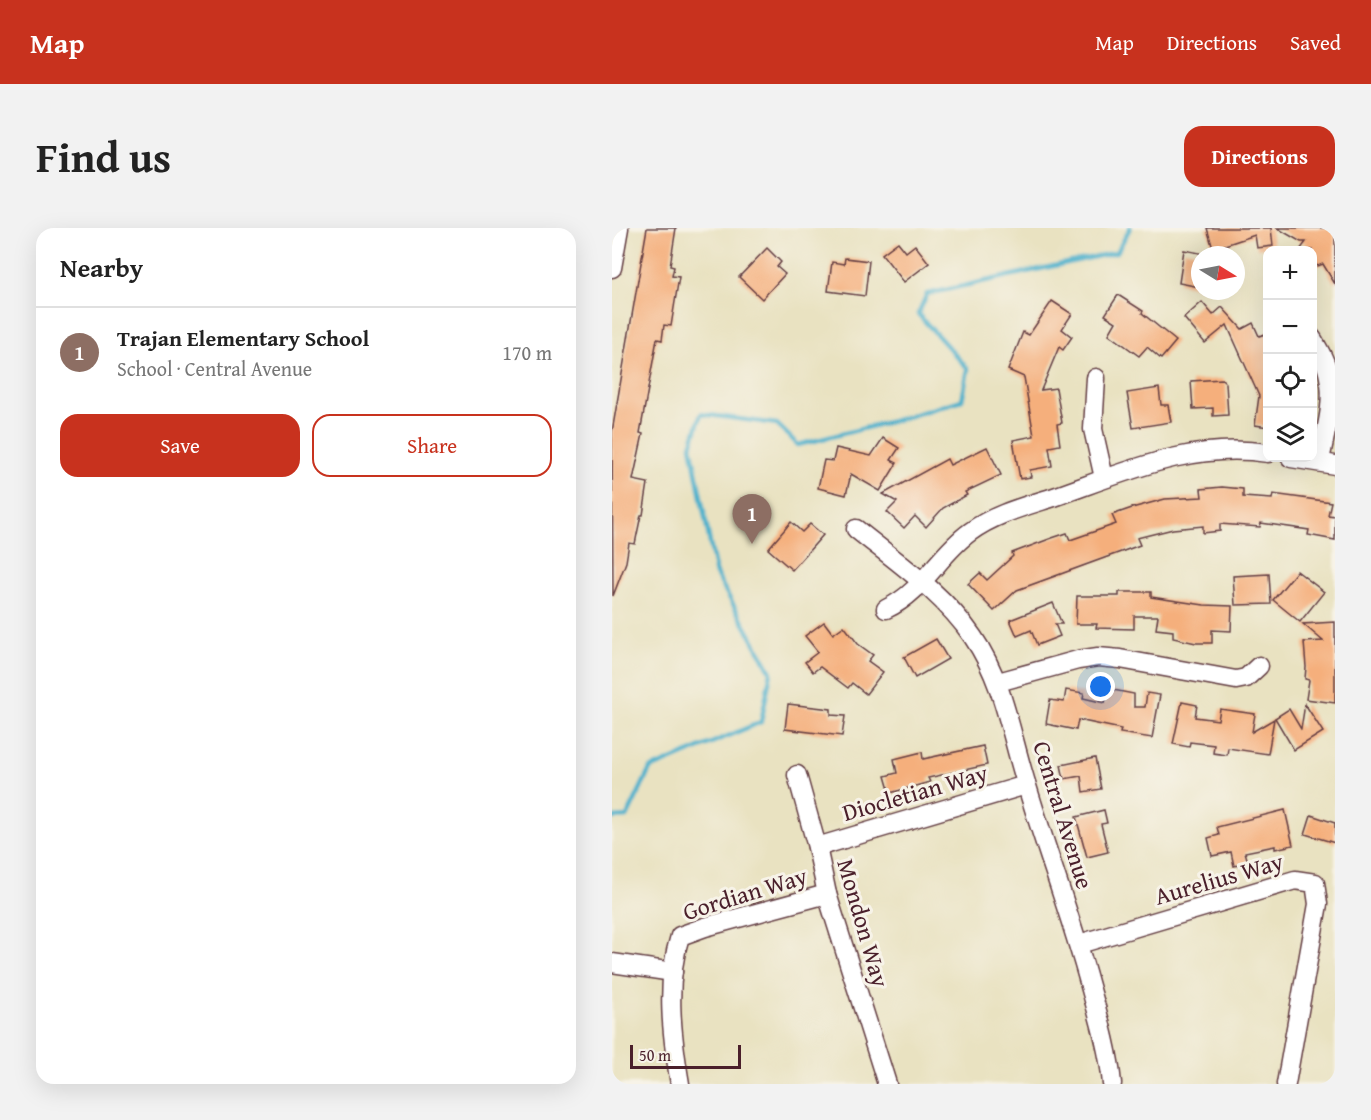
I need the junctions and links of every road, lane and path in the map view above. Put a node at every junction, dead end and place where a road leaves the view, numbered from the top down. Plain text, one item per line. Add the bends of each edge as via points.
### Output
1 (619, 228) edge
2 (612, 268) edge
3 (1317, 348) edge
4 (1096, 378) dead end
5 (1263, 453) edge
6 (1327, 464) edge
7 (1104, 478) junction
8 (856, 529) dead end
9 (922, 583) junction
10 (886, 609) dead end
11 (1258, 666) dead end
12 (998, 682) junction
13 (797, 775) dead end
14 (1026, 785) junction
15 (817, 847) junction
16 (827, 894) junction
17 (1079, 944) junction
18 (612, 963) edge
19 (673, 972) junction
20 (680, 1084) edge
21 (886, 1084) edge
22 (1112, 1084) edge
23 (1286, 1084) edge

1 - 2 street
3 - 6 street via 1331,388
4 - 7 street via 1093,429
5 - 7 street via 1199,453
7 - 9 street via 990,520 969,532
8 - 9 street, Central Avenue
9 - 10 street
9 - 12 street, Central Avenue via 973,636
11 - 12 street via 1246,678 1236,680 1098,657
12 - 14 street, Central Avenue
13 - 15 street, Mondon Way
14 - 15 street, Diocletian Way
14 - 17 street, Central Avenue
15 - 16 street, Mondon Way
16 - 19 street, Gordian Way via 680,936
16 - 21 street, Mondon Way
17 - 22 street, Central Avenue via 1104,1033
17 - 23 street, Aurelius Way via 1295,880 1315,883 1318,904
18 - 19 street
19 - 20 street, Gordian Way via 672,1023

